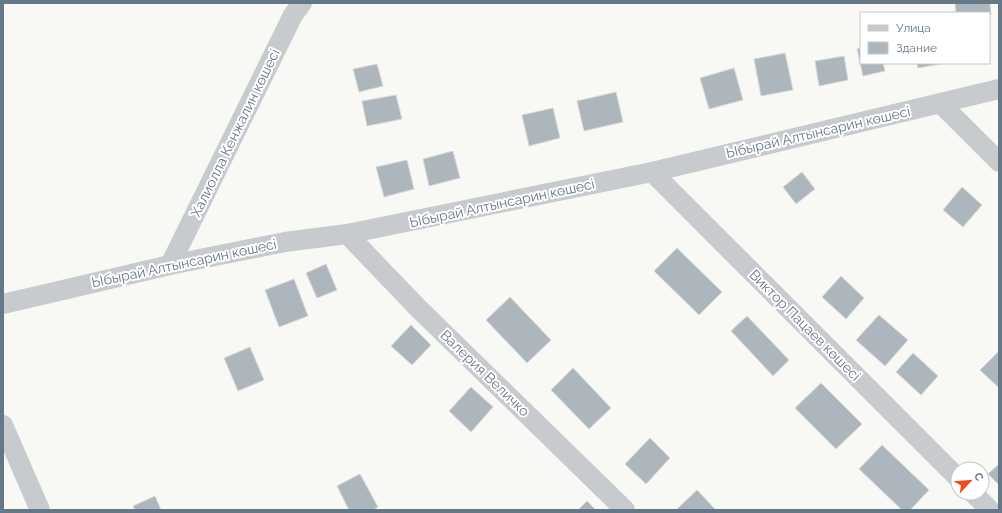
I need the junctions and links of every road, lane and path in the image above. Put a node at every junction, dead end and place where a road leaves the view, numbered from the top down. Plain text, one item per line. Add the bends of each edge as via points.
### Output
1 (302, 3) edge
2 (999, 90) edge
3 (940, 104) junction
4 (999, 162) edge
5 (652, 172) junction
6 (347, 234) junction
7 (170, 265) junction
8 (3, 304) edge
9 (3, 425) edge
10 (950, 470) edge
11 (981, 501) edge
12 (40, 510) edge
13 (625, 510) edge
14 (990, 510) edge

1 - 7 street, Халиолла Кенжалин көшесі via 293,15
2 - 3 street, Ыбырай Алтынсарин көшесі
3 - 4 street
3 - 5 street, Ыбырай Алтынсарин көшесі
5 - 6 street, Ыбырай Алтынсарин көшесі
5 - 10 street, Виктор Пацаев көшесі
6 - 7 street, Ыбырай Алтынсарин көшесі via 284,242
6 - 13 street, Валерия Величко
7 - 8 street, Ыбырай Алтынсарин көшесі
9 - 12 street
11 - 14 street

